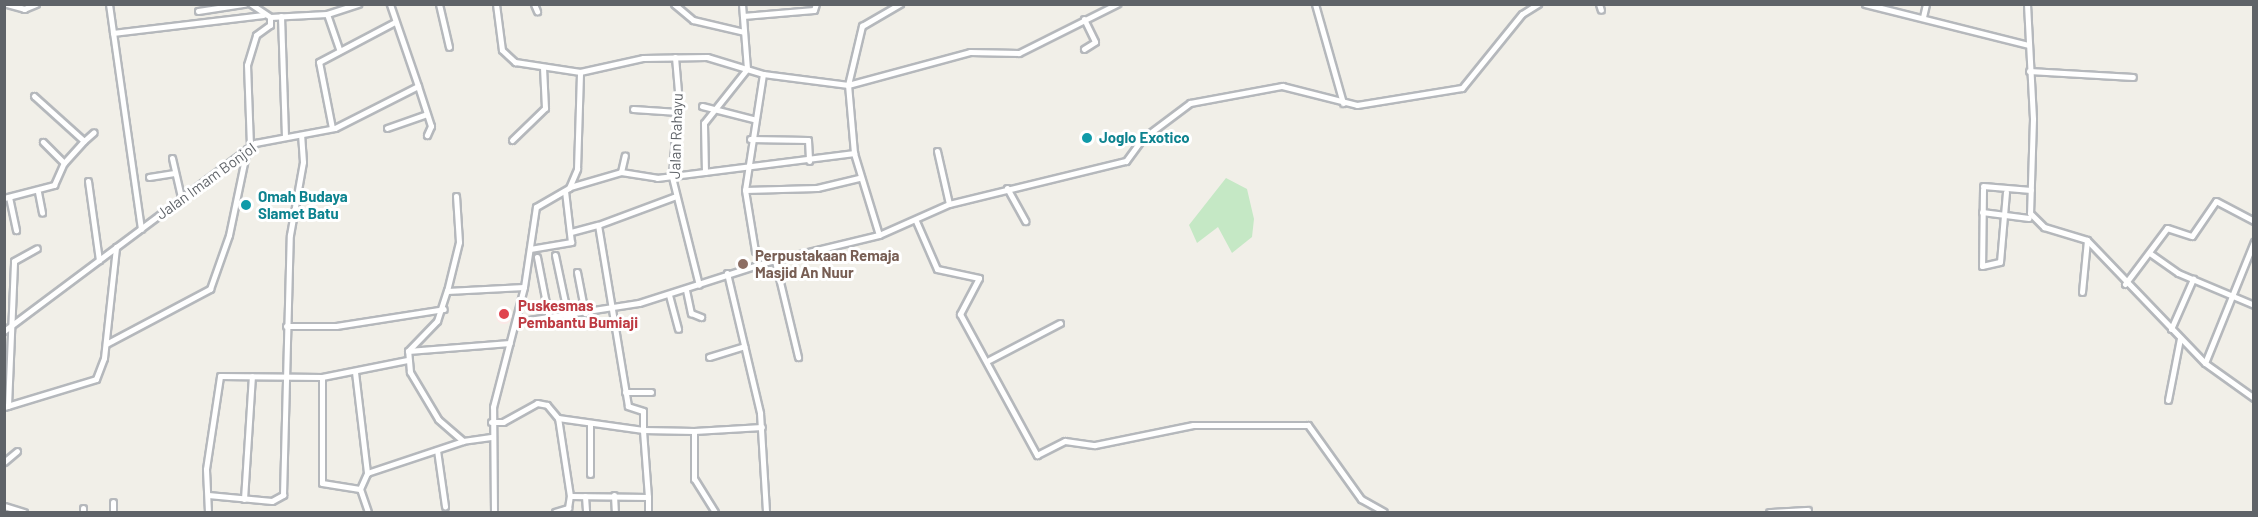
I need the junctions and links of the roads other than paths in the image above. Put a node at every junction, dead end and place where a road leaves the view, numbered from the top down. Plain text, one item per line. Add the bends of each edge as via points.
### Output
1 (7, 4) edge
2 (36, 4) edge
3 (109, 4) edge
4 (244, 4) edge
5 (251, 4) edge
6 (318, 4) edge
7 (358, 4) edge
8 (390, 4) edge
9 (439, 4) edge
10 (496, 4) edge
11 (675, 4) edge
12 (742, 4) edge
13 (816, 4) edge
14 (900, 4) edge
15 (1118, 4) edge
16 (1315, 4) edge
17 (1538, 4) edge
18 (1865, 4) edge
19 (1926, 4) edge
20 (2026, 4) edge
21 (198, 12) dead end
22 (324, 14) junction
23 (263, 15) junction
24 (281, 16) junction
25 (743, 16) junction
26 (270, 17) junction
27 (1923, 17) junction
28 (1084, 19) junction
29 (395, 22) junction
30 (744, 32) junction
31 (113, 33) junction
32 (2028, 45) junction
33 (449, 47) dead end
34 (339, 49) junction
35 (1084, 49) dead end
36 (675, 57) junction
37 (543, 67) junction
38 (747, 69) junction
39 (2029, 71) junction
40 (580, 72) junction
41 (763, 74) junction
42 (2133, 77) dead end
43 (848, 85) junction
44 (418, 86) junction
45 (34, 96) dead end
46 (1343, 103) junction
47 (702, 106) dead end
48 (715, 108) junction
49 (633, 109) dead end
50 (678, 112) junction
51 (427, 114) junction
52 (753, 119) junction
53 (332, 128) junction
54 (387, 128) dead end
55 (94, 132) dead end
56 (427, 135) dead end
57 (301, 136) junction
58 (285, 137) junction
59 (750, 139) junction
60 (512, 140) dead end
61 (84, 141) junction
62 (43, 142) dead end
63 (249, 148) junction
64 (937, 151) dead end
65 (854, 153) junction
66 (625, 155) dead end
67 (172, 158) dead end
68 (809, 161) junction
69 (64, 163) junction
70 (747, 167) junction
71 (621, 172) junction
72 (705, 172) junction
73 (173, 173) junction
74 (149, 177) dead end
75 (672, 177) junction
76 (859, 178) junction
77 (88, 181) dead end
78 (1007, 188) junction
79 (567, 189) junction
80 (745, 190) junction
81 (2031, 190) junction
82 (38, 192) junction
83 (2006, 192) dead end
84 (456, 196) dead end
85 (676, 196) junction
86 (7, 197) edge
87 (181, 197) junction
88 (949, 204) junction
89 (1982, 212) junction
90 (42, 213) dead end
91 (2004, 215) junction
92 (2029, 218) dead end
93 (916, 221) junction
94 (1025, 221) dead end
95 (2253, 221) edge
96 (598, 225) junction
97 (141, 229) junction
98 (16, 230) dead end
99 (572, 232) junction
100 (879, 235) junction
101 (2087, 240) junction
102 (2253, 242) edge
103 (116, 247) junction
104 (37, 248) dead end
105 (530, 249) junction
106 (2151, 254) junction
107 (555, 255) dead end
108 (537, 257) dead end
109 (99, 260) junction
110 (775, 261) junction
111 (767, 262) junction
112 (577, 272) dead end
113 (727, 273) junction
114 (2193, 279) junction
115 (2124, 284) junction
116 (699, 285) junction
117 (524, 287) junction
118 (686, 290) junction
119 (447, 291) junction
120 (2082, 292) dead end
121 (2235, 293) junction
122 (669, 295) junction
123 (2253, 305) edge
124 (613, 308) junction
125 (444, 309) junction
126 (585, 313) junction
127 (568, 316) junction
128 (701, 317) dead end
129 (549, 319) junction
130 (516, 322) junction
131 (1060, 323) dead end
132 (13, 324) junction
133 (285, 326) junction
134 (678, 329) dead end
135 (2170, 329) junction
136 (4, 331) edge
137 (2180, 338) junction
138 (510, 343) junction
139 (106, 344) junction
140 (744, 346) junction
141 (408, 351) junction
142 (709, 357) dead end
143 (798, 357) dead end
144 (407, 360) junction
145 (989, 360) junction
146 (2205, 363) junction
147 (355, 372) junction
148 (252, 376) junction
149 (287, 376) junction
150 (321, 377) junction
151 (625, 392) junction
152 (651, 392) dead end
153 (2253, 398) edge
154 (2168, 400) dead end
155 (6, 407) edge
156 (558, 418) junction
157 (491, 422) junction
158 (591, 424) junction
159 (762, 427) junction
160 (643, 430) junction
161 (694, 431) junction
162 (491, 436) junction
163 (463, 441) junction
164 (437, 450) junction
165 (17, 451) dead end
166 (4, 462) edge
167 (367, 473) junction
168 (590, 474) dead end
169 (360, 489) junction
170 (208, 495) junction
171 (614, 495) junction
172 (570, 496) junction
173 (585, 496) junction
174 (648, 497) junction
175 (244, 499) junction
176 (112, 502) dead end
177 (4, 506) edge
178 (445, 506) dead end
179 (1808, 510) dead end
180 (24, 513) edge
181 (113, 513) edge
182 (208, 513) edge
183 (368, 513) edge
184 (494, 513) edge
185 (555, 513) edge
186 (586, 513) edge
187 (615, 513) edge
188 (648, 513) edge
189 (715, 513) edge
190 (766, 513) edge
191 (1384, 513) edge
192 (1769, 513) edge

1 - 2 street via 24,9
3 - 31 street
4 - 21 street
5 - 23 street
6 - 22 street
7 - 22 street
8 - 29 street
9 - 33 street
10 - 37 street via 505,55
11 - 30 street via 693,20
12 - 25 street
13 - 25 street via 814,10
14 - 43 street via 859,31
15 - 28 street
16 - 46 street
17 - 46 street via 1522,14 1467,86 1397,101
18 - 27 street
19 - 27 street
20 - 32 street
22 - 24 street
22 - 34 street
23 - 26 street
23 - 31 street
24 - 26 street
24 - 58 street
25 - 30 street
26 - 63 street via 270,25 256,35 247,64
27 - 32 street
28 - 35 street via 1095,42
28 - 43 street via 1019,53 970,52
29 - 34 street
29 - 44 street
30 - 38 street
31 - 97 street
32 - 39 street
34 - 53 street via 318,66
36 - 38 street via 728,60
36 - 40 street
36 - 50 street, Jalan Rahayu
37 - 40 street
37 - 60 street via 545,108
38 - 41 street
38 - 48 street
39 - 42 street
39 - 81 street
40 - 79 street via 579,156
41 - 43 street
41 - 52 street
43 - 65 street
44 - 51 street
44 - 53 street, Jalan Imam Bonjol
45 - 61 street
46 - 78 street via 1282,86 1190,104 1142,139 1125,161
47 - 48 street
48 - 52 street
48 - 72 street via 703,128
49 - 50 street
50 - 75 street, Jalan Rahayu
51 - 54 street
51 - 56 street
52 - 59 street
53 - 57 street, Jalan Imam Bonjol
55 - 61 street
57 - 58 street, Jalan Imam Bonjol
57 - 133 street
58 - 63 street, Jalan Imam Bonjol
59 - 68 street via 808,140
59 - 70 street
61 - 69 street
62 - 69 street
63 - 87 street, Jalan Imam Bonjol
63 - 139 street via 229,235 210,289
64 - 88 street
65 - 68 street
65 - 76 street
66 - 71 street
67 - 73 street
68 - 70 street
69 - 82 street via 53,187
70 - 72 street
70 - 80 street
71 - 75 street
71 - 79 street
72 - 75 street
73 - 74 street
73 - 87 street
75 - 85 street, Jalan Rahayu
76 - 80 street via 817,188
76 - 100 street
77 - 109 street
78 - 88 street
78 - 94 street
79 - 99 street
79 - 105 street via 537,205
80 - 111 street via 751,240
81 - 89 street via 1983,188
81 - 101 street via 2030,213 2037,222
82 - 86 street
82 - 90 street
83 - 91 street
84 - 119 street via 459,242
85 - 96 street
85 - 116 street, Jalan Rahayu
86 - 98 street
87 - 97 street, Jalan Imam Bonjol
88 - 93 street
89 - 91 street
89 - 91 street via 1982,266 2000,262
91 - 92 street
93 - 100 street
93 - 145 street via 937,269 979,278 960,314
95 - 106 street via 2216,201 2192,236 2168,227
96 - 99 street
96 - 124 street
97 - 103 street, Jalan Imam Bonjol
99 - 105 street via 570,243
100 - 110 street
101 - 115 street
101 - 120 street
102 - 121 street
103 - 109 street, Jalan Imam Bonjol
103 - 139 street
104 - 132 street via 14,261
105 - 117 street
106 - 114 street
106 - 115 street
107 - 127 street
108 - 129 street
109 - 132 street, Jalan Imam Bonjol
110 - 111 street
110 - 143 street
111 - 113 street
112 - 126 street
113 - 116 street
113 - 140 street
114 - 121 street
114 - 135 street
115 - 135 street
116 - 118 street
117 - 119 street
117 - 130 street
118 - 122 street
118 - 128 street via 691,313
119 - 125 street
121 - 123 street
121 - 146 street
122 - 124 street
122 - 134 street
124 - 126 street
124 - 151 street
125 - 133 street via 336,326
125 - 141 street
126 - 127 street
127 - 129 street
129 - 130 street
130 - 138 street
131 - 145 street
132 - 136 street, Jalan Imam Bonjol
132 - 155 street
133 - 149 street
135 - 137 street
137 - 146 street
137 - 154 street
138 - 141 street
138 - 157 street
139 - 155 street via 91,383
140 - 142 street
140 - 159 street
141 - 144 street
144 - 147 street
144 - 163 street via 438,419
145 - 191 street via 1037,454 1065,441 1095,445 1193,425 1308,425 1361,499
146 - 153 street
147 - 150 street
147 - 167 street
148 - 149 street
148 - 170 street via 218,377
148 - 175 street
149 - 150 street
149 - 175 street via 284,495 272,501
150 - 169 street via 322,483
151 - 152 street
151 - 160 street via 628,407 643,411
156 - 157 street via 547,405 537,403 503,422
156 - 158 street
156 - 172 street
157 - 162 street
158 - 160 street
158 - 168 street
159 - 161 street
159 - 190 street
160 - 161 street
160 - 174 street
161 - 189 street via 694,479
162 - 163 street
162 - 184 street
163 - 164 street
164 - 167 street
164 - 178 street
165 - 166 street
167 - 169 street
169 - 183 street
170 - 175 street
170 - 182 street
171 - 173 street
171 - 174 street
171 - 187 street
172 - 173 street
172 - 185 street via 568,508
173 - 186 street
174 - 188 street
176 - 181 street
177 - 180 street
179 - 192 street

